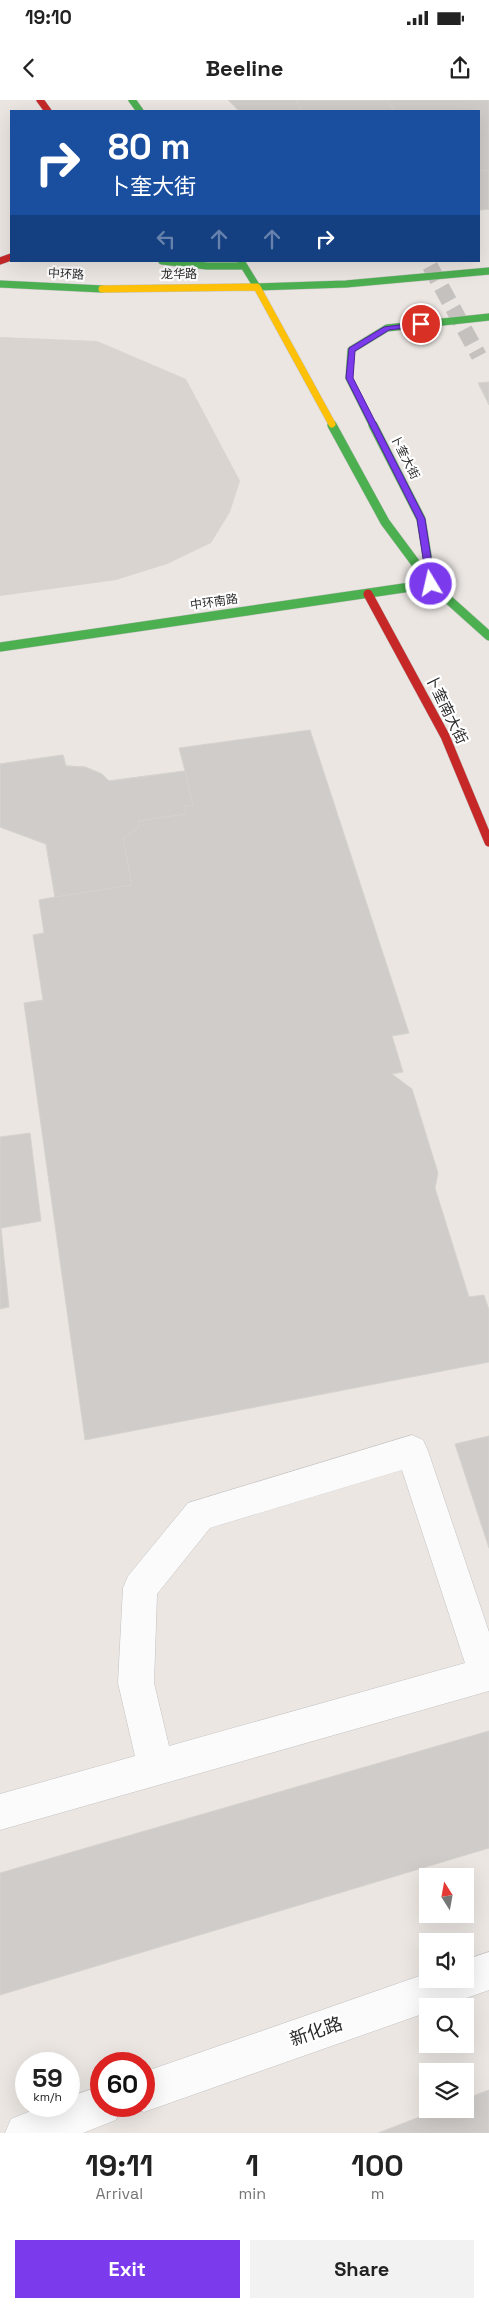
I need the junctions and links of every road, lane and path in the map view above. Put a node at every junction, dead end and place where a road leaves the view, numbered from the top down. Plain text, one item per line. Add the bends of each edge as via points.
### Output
1 (171, 262) edge
2 (243, 263) edge
3 (489, 270) edge
4 (0, 284) edge
5 (256, 287) junction
6 (102, 289) joint
7 (489, 318) edge
8 (431, 584) junction
9 (368, 594) junction
10 (489, 636) edge
11 (0, 647) edge
12 (489, 842) edge
13 (156, 1768) junction
14 (0, 1812) edge
15 (489, 1971) edge
16 (155, 2088) edge
17 (83, 2119) edge
18 (25, 2133) edge

1 - 2 main road via 207,266
2 - 5 main road
3 - 5 main road, 龙华路 via 346,284
4 - 6 main road, 中环路
5 - 6 main road, 龙华路
5 - 8 main road via 385,522
7 - 8 main road, 卜奎大街 via 387,328 351,350 349,378 421,519
8 - 9 main road, 中环南路
8 - 10 main road
9 - 11 main road, 中环南路
9 - 12 main road, 卜奎南大街 via 445,736
13 - 13 street via 486,1675 412,1451 200,1515 140,1588 136,1684
13 - 14 street
15 - 16 street, 新化路
17 - 18 street

